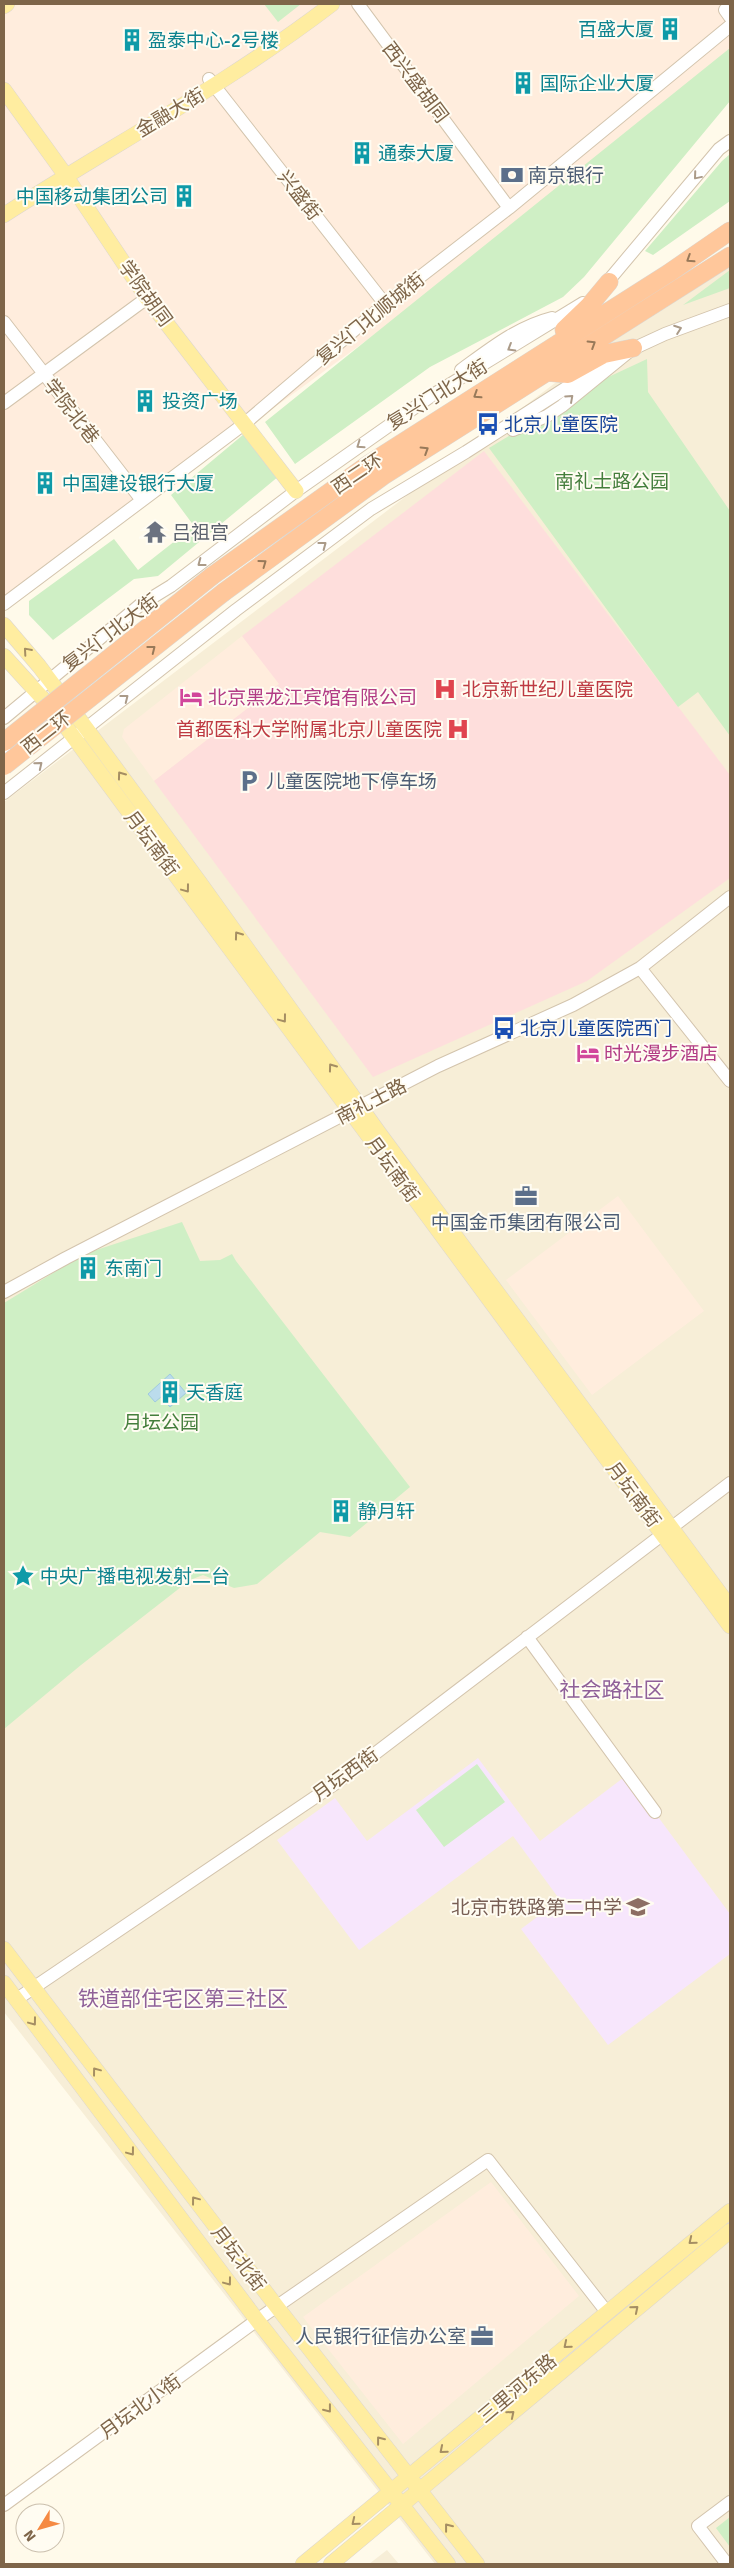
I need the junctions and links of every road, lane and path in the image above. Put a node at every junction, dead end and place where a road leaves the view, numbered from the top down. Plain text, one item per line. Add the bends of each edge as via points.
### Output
1 (318, 4) edge
2 (332, 4) edge
3 (358, 4) edge
4 (730, 26) edge
5 (211, 82) junction
6 (4, 90) edge
7 (730, 134) edge
8 (730, 141) edge
9 (719, 149) junction
10 (63, 172) junction
11 (4, 206) edge
12 (509, 208) junction
13 (4, 215) edge
14 (730, 232) edge
15 (730, 256) edge
16 (609, 282) junction
17 (147, 298) junction
18 (385, 304) junction
19 (730, 310) edge
20 (4, 322) edge
21 (633, 348) junction
22 (533, 359) junction
23 (547, 372) junction
24 (44, 374) junction
25 (4, 403) edge
26 (244, 424) junction
27 (296, 491) junction
28 (141, 499) junction
29 (4, 604) edge
30 (4, 625) edge
31 (4, 656) edge
32 (49, 679) junction
33 (36, 692) junction
34 (61, 707) junction
35 (4, 718) edge
36 (86, 728) junction
37 (74, 737) junction
38 (4, 742) edge
39 (4, 755) edge
40 (4, 766) edge
41 (4, 793) edge
42 (730, 897) edge
43 (640, 968) junction
44 (730, 1081) edge
45 (356, 1109) junction
46 (4, 1292) edge
47 (730, 1483) edge
48 (667, 1530) junction
49 (730, 1607) edge
50 (730, 1626) edge
51 (526, 1636) junction
52 (655, 1812) dead end
53 (4, 1949) edge
54 (4, 1983) edge
55 (32, 1987) junction
56 (16, 1999) junction
57 (730, 2211) edge
58 (730, 2231) edge
59 (277, 2307) junction
60 (606, 2311) junction
61 (257, 2320) junction
62 (414, 2484) junction
63 (392, 2491) junction
64 (730, 2502) edge
65 (402, 2505) junction
66 (4, 2506) edge
67 (303, 2564) edge
68 (330, 2564) edge
69 (448, 2564) edge
70 (477, 2564) edge
71 (727, 2564) edge

1 - 5 main road
2 - 5 main road, 金融大街 via 292,35
3 - 12 street, 西兴盛胡同
4 - 12 street, 复兴门北顺城街
5 - 10 main road, 金融大街
5 - 18 street, 兴盛街
6 - 10 main road, 学院胡同
7 - 9 street
8 - 9 street
9 -> 16 street
10 - 11 main road, 金融大街
10 - 13 main road, 金融大街
10 - 17 main road, 学院胡同
12 - 18 street, 复兴门北顺城街
14 -> 22 highway, 西二环
23 -> 15 highway, 西二环
16 - 22 highway via 589,306
16 -> 27 street, 复兴门北大街 via 571,312 542,320 502,341
17 - 24 street
17 - 26 main road, 学院胡同
18 - 26 street, 复兴门北顺城街
21 -> 19 street
20 - 24 street, 学院北巷
21 - 23 highway via 604,354 568,374
36 -> 21 street via 371,509 466,452 485,447 520,426 547,416
22 -> 38 highway, 西二环, bridge via 369,464 212,576
40 -> 23 highway, 西二环, bridge via 224,592 383,476
24 - 25 street
24 - 28 street, 学院北巷
26 - 27 main road, 学院胡同
26 - 28 street, 复兴门北顺城街
27 -> 32 street, 复兴门北大街 via 171,586 140,605
28 - 29 street, 复兴门北顺城街
32 -> 30 main road
31 - 33 main road
32 - 33 street, 复兴门北大街
32 - 34 main road
33 - 34 main road
33 - 35 street, 复兴门北大街
34 - 36 main road, 月坛南街
34 - 37 main road, 月坛南街
34 - 39 street
36 - 37 street
45 -> 36 main road, 月坛南街
41 -> 37 street
37 -> 45 main road, 月坛南街
42 - 43 street, 南礼士路
43 - 44 street
43 - 45 street, 南礼士路 via 573,1005 438,1066
45 - 46 street, 南礼士路
45 - 48 main road, 月坛南街
47 - 48 street, 月坛西街
48 - 49 main road, 月坛南街
48 - 50 main road, 月坛南街
48 - 51 street, 月坛西街
51 - 52 street
51 - 55 street, 月坛西街 via 339,1781
53 - 55 main road, 月坛北街
54 - 56 main road, 月坛北街
55 - 56 street, 月坛西街
59 -> 55 main road, 月坛北街
56 -> 61 main road, 月坛北街
57 -> 60 main road, 三里河东路
62 -> 58 main road, 三里河东路
59 - 60 street, 月坛北小街 via 488,2160
59 - 61 street, 月坛北小街
62 -> 59 main road, 月坛北街
60 -> 62 main road, 三里河东路
61 -> 63 main road, 月坛北街
61 - 66 street, 月坛北小街
62 - 63 main road, 三里河东路
62 - 65 main road, 三里河东路
70 -> 62 main road, 月坛北街
63 - 65 main road, 月坛北街
63 -> 67 main road, 三里河东路
64 - 71 street via 698,2526
65 - 68 main road, 三里河东路
65 - 69 main road, 月坛北街

